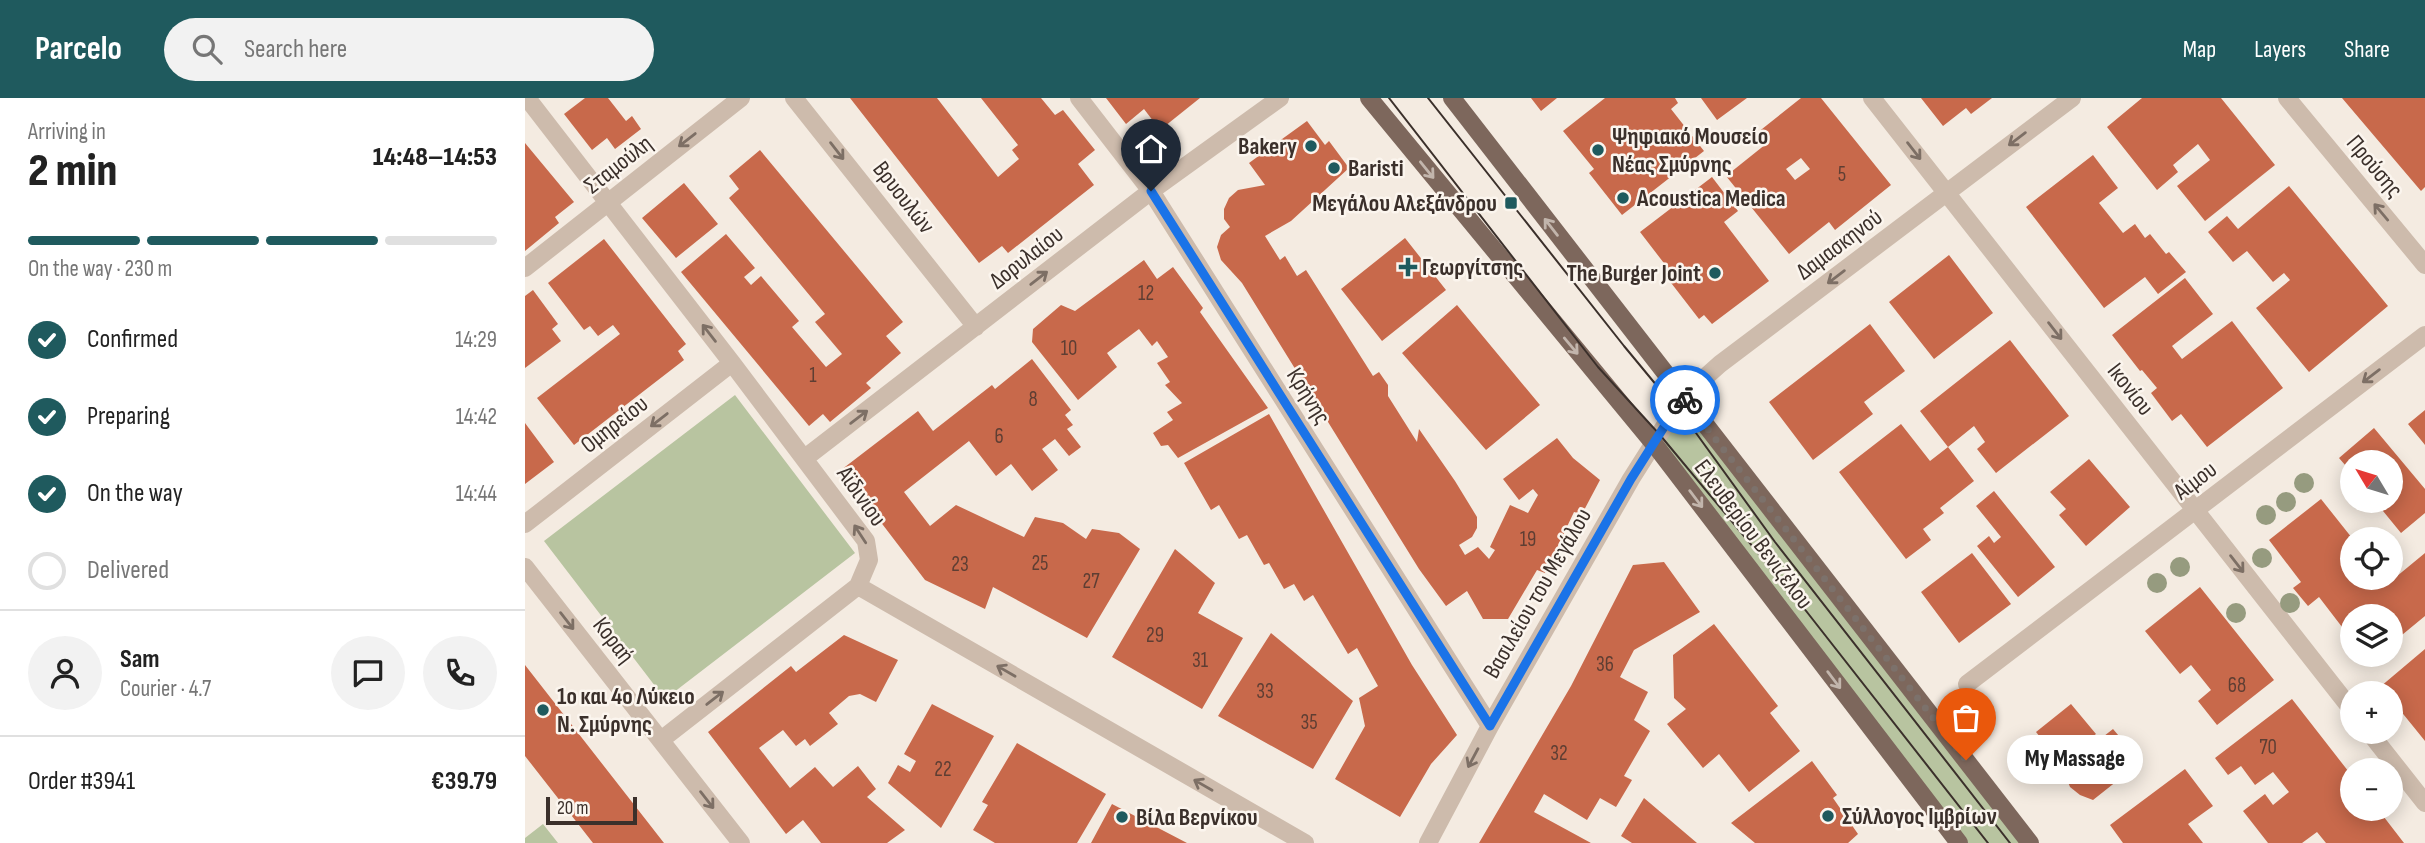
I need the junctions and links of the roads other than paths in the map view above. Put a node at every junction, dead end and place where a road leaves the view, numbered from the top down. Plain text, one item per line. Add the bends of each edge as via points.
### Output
1 (527, 98) edge
2 (741, 98) edge
3 (794, 98) edge
4 (1079, 98) edge
5 (1280, 98) edge
6 (1369, 98) edge
7 (1452, 98) edge
8 (1872, 98) edge
9 (2072, 98) edge
10 (2287, 98) edge
11 (1151, 191) junction
12 (1947, 193) junction
13 (609, 202) junction
14 (2425, 265) edge
15 (525, 268) edge
16 (976, 327) junction
17 (2425, 335) edge
18 (732, 363) junction
19 (1683, 397) junction
20 (1654, 445) junction
21 (805, 458) junction
22 (2195, 511) junction
23 (525, 524) edge
24 (525, 567) edge
25 (858, 586) junction
26 (1967, 684) dead end
27 (2340, 695) edge
28 (1490, 726) junction
29 (661, 740) junction
30 (2378, 744) edge
31 (2425, 803) edge
32 (741, 843) edge
33 (1305, 843) edge
34 (1428, 843) edge
35 (1959, 843) edge
36 (2030, 843) edge

1 - 13 street, Αϊδινίου
2 -> 13 street, Σταμούλη
3 -> 16 street, Βρυουλών
4 - 11 street, Κρήνης
5 - 11 street, Δορυλαίου
6 -> 20 main road, Ελευθερίου Βενιζέλου
19 -> 7 main road, Ελευθερίου Βενιζέλου
8 -> 12 street, Ικονίου
9 -> 12 street, Δαμασκηνού
14 -> 10 street, Προύσης
16 -> 11 street, Δορυλαίου
11 - 28 street, Κρήνης
12 -> 19 street, Δαμασκηνού
12 -> 22 street, Ικονίου
13 - 15 street, Σταμούλη
18 -> 13 street, Αϊδινίου
21 -> 16 street, Δορυλαίου
17 -> 22 street, Αίμου
18 - 21 street, Αϊδινίου
18 -> 23 street, Ομηρείου
19 - 20 street, Δαμασκηνού
19 - 36 main road, Ελευθερίου Βενιζέλου
20 - 28 street, Βασιλείου του Μεγάλου
20 -> 35 main road, Ελευθερίου Βενιζέλου
25 -> 21 street, Αϊδινίου via 869,560 866,541
22 - 26 street, Αίμου
22 -> 27 street, Ικονίου
24 -> 29 street, Κοραή
29 -> 25 street
33 -> 25 street
28 -> 34 street, Βασιλείου του Μεγάλου
29 -> 32 street, Κοραή
30 - 31 street

